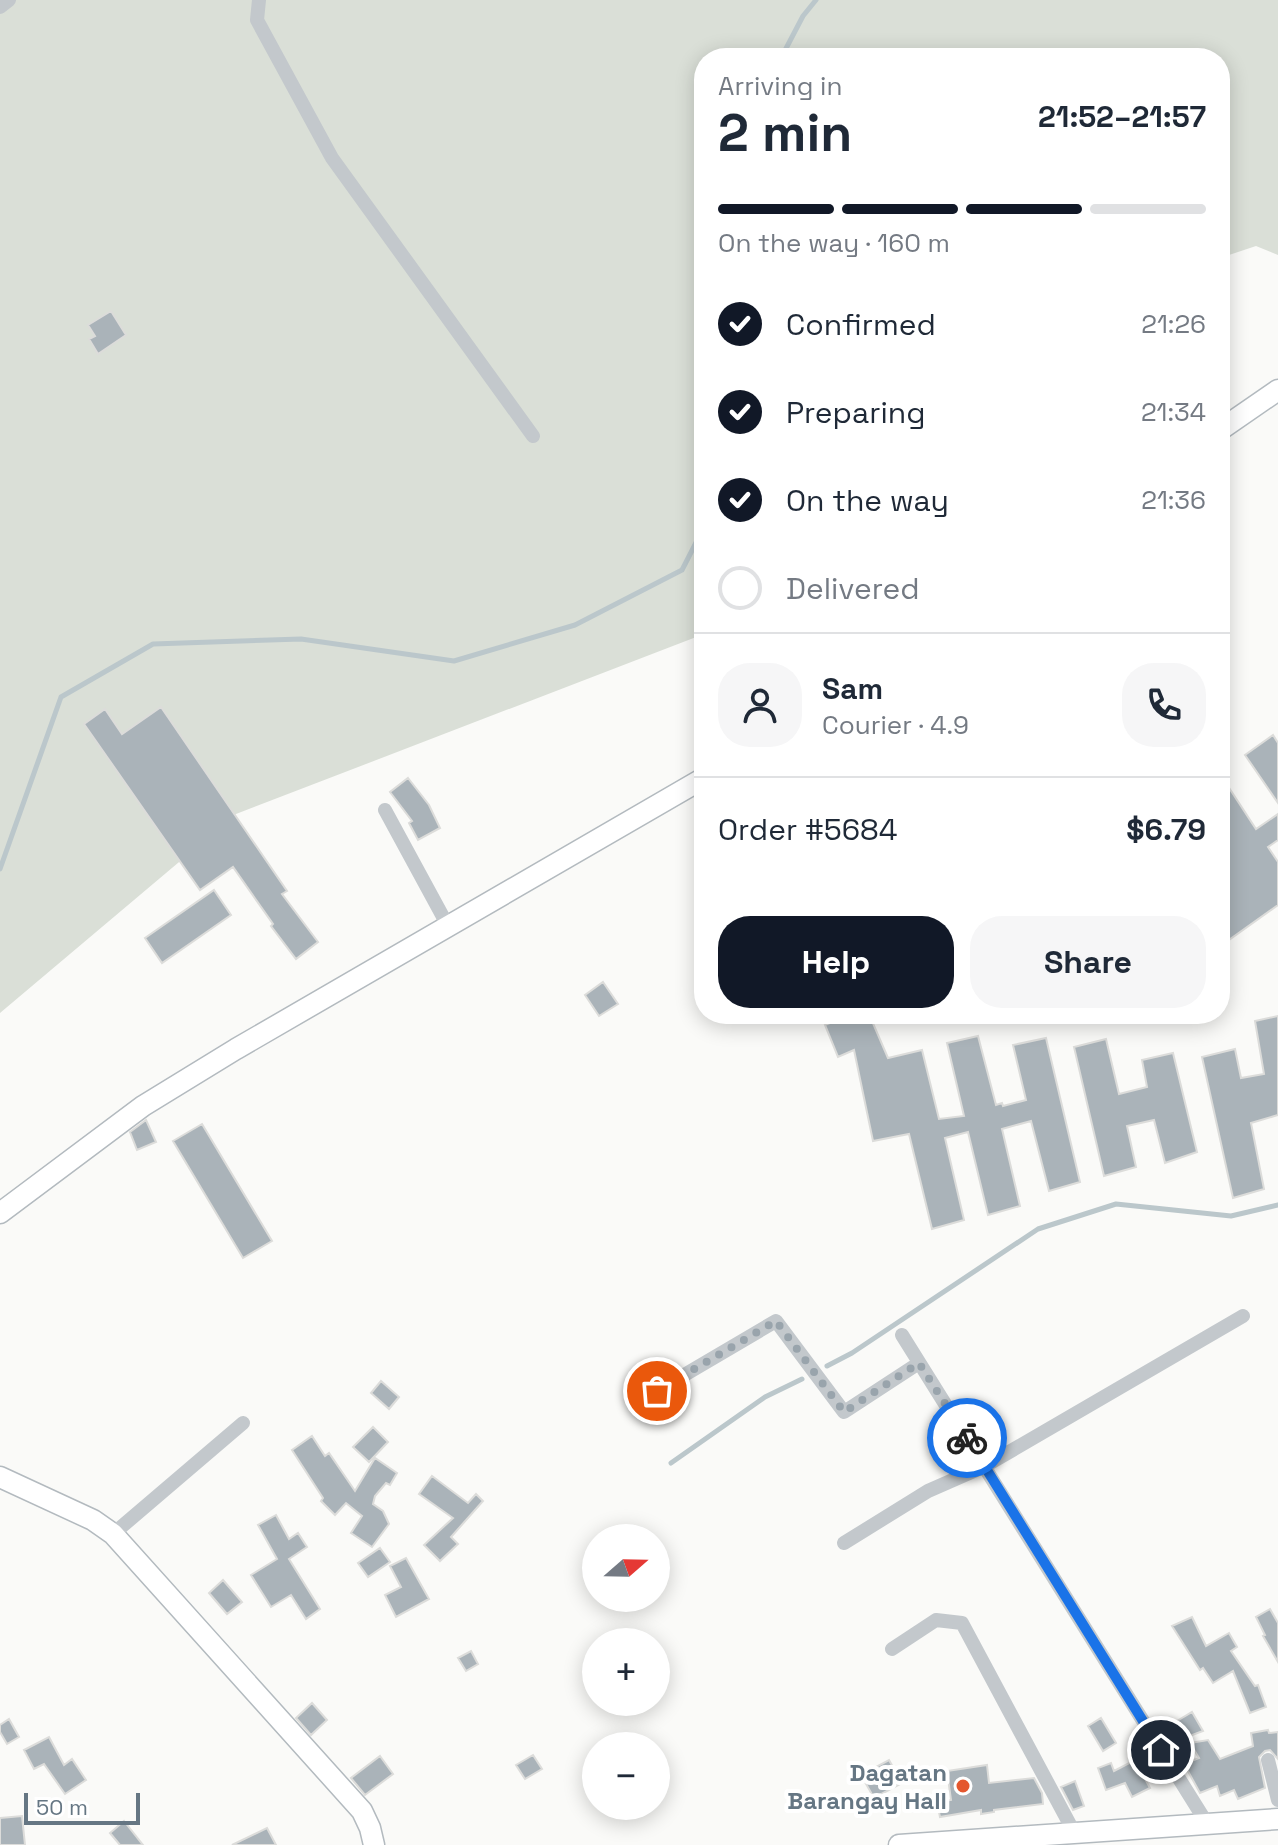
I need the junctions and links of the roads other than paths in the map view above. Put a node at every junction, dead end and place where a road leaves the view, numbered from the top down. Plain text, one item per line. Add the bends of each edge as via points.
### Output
1 (9, 0) edge
2 (259, 0) edge
3 (0, 7) edge
4 (1278, 390) edge
5 (1230, 423) edge
6 (533, 436) dead end
7 (694, 784) edge
8 (385, 810) dead end
9 (448, 926) junction
10 (0, 1213) edge
11 (1243, 1316) dead end
12 (902, 1335) dead end
13 (919, 1363) junction
14 (657, 1391) dead end
15 (243, 1423) dead end
16 (985, 1466) junction
17 (0, 1477) edge
18 (113, 1534) junction
19 (844, 1543) dead end
20 (892, 1649) dead end
21 (1268, 1760) dead end
22 (1278, 1800) edge
23 (1278, 1819) edge
24 (1208, 1825) junction
25 (1075, 1834) junction
26 (374, 1845) edge
27 (899, 1845) edge

1 - 3 street
2 - 6 street via 257,20 332,158
4 - 5 street
7 - 9 street
8 - 9 street
9 - 10 street via 143,1106
11 - 16 street
12 - 13 street
13 - 14 street via 844,1412 776,1321
13 - 16 street
15 - 18 street
16 - 19 street via 928,1491
16 - 24 street
17 - 18 street
18 - 26 street via 362,1811
20 - 25 street via 936,1620 962,1623
21 - 22 street
23 - 24 street
24 - 25 street
25 - 27 street

